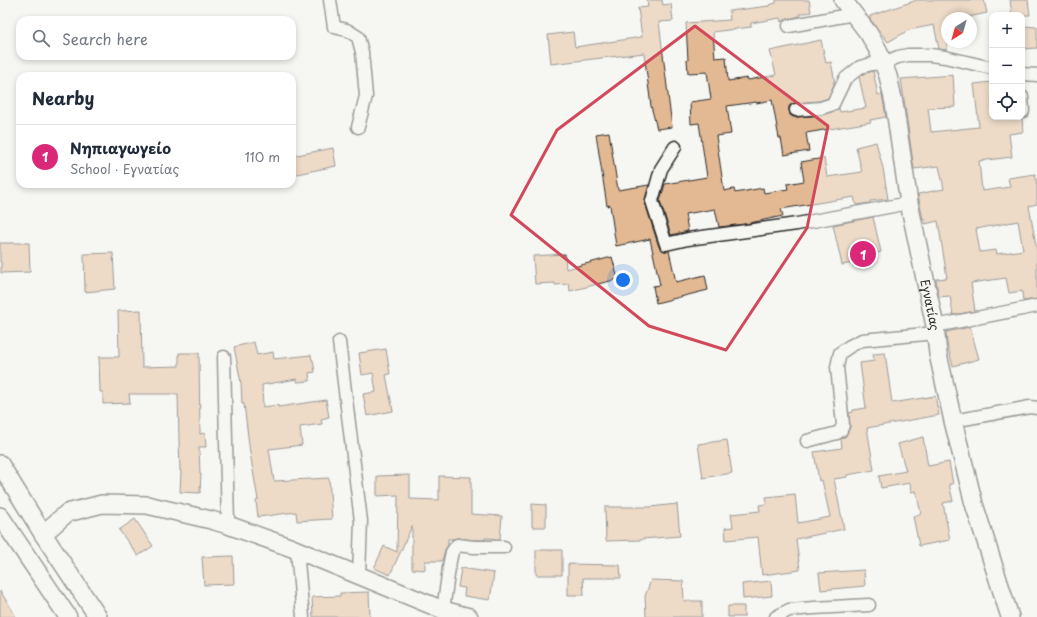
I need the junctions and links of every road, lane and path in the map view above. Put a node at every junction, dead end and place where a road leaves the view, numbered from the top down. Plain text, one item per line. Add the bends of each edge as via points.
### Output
1 (330, 0) edge
2 (843, 0) edge
3 (854, 14) junction
4 (789, 26) dead end
5 (883, 63) junction
6 (989, 67) edge
7 (1025, 74) edge
8 (1037, 75) edge
9 (796, 110) dead end
10 (358, 127) dead end
11 (675, 147) dead end
12 (910, 203) junction
13 (1037, 306) edge
14 (935, 330) junction
15 (339, 342) dead end
16 (224, 357) dead end
17 (1037, 408) edge
18 (953, 422) junction
19 (807, 441) dead end
20 (0, 464) edge
21 (0, 516) edge
22 (228, 526) junction
23 (43, 534) junction
24 (504, 546) dead end
25 (297, 550) junction
26 (359, 575) junction
27 (869, 605) dead end
28 (443, 610) junction
29 (68, 617) edge
30 (98, 617) edge
31 (303, 617) edge
32 (469, 617) edge
33 (776, 617) edge
34 (1010, 617) edge

1 - 10 street via 334,27 347,30 358,37 362,52 366,96
2 - 3 street, Εγνατίας
3 - 4 street
3 - 5 street, Εγνατίας via 869,34
5 - 6 street via 908,55 930,55
5 - 9 street via 860,67 845,79 833,104 821,108
5 - 12 street, Εγνατίας via 894,103
7 - 8 street
11 - 12 street via 660,169 652,201 666,244
12 - 14 street, Εγνατίας
13 - 14 street
14 - 18 street, Εγνατίας
14 - 19 street via 862,340 840,353 837,367 843,425 837,433
15 - 26 street via 361,521
16 - 22 street
17 - 18 street via 1030,407
18 - 34 street, Εγνατίας via 974,504
20 - 23 street
21 - 29 street
22 - 23 street via 147,505 102,504 67,513
22 - 25 street
23 - 30 street
24 - 28 street via 457,545 450,561
25 - 26 street
25 - 31 street
26 - 28 street
27 - 33 street via 789,610
28 - 32 street

